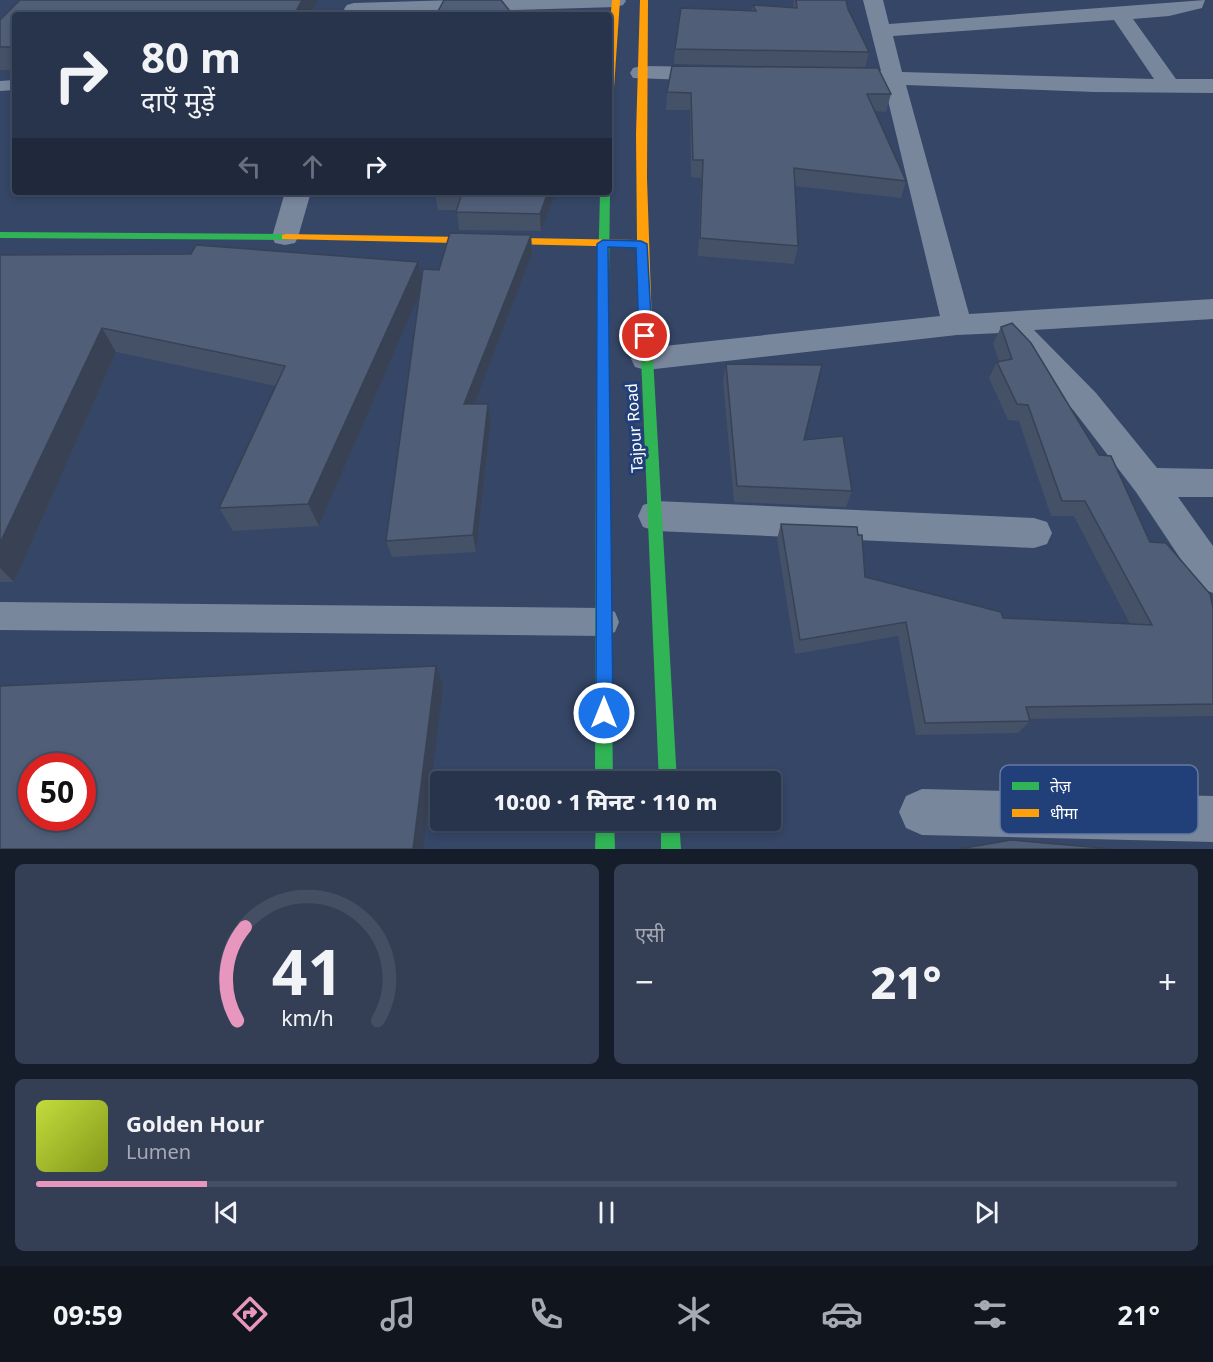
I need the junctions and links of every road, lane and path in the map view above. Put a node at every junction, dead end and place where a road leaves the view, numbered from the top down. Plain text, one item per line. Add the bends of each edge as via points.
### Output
1 (616, 0) edge
2 (644, 0) edge
3 (873, 0) edge
4 (1195, 0) edge
5 (354, 8) edge
6 (1120, 14) junction
7 (880, 31) junction
8 (612, 50) edge
9 (640, 74) junction
10 (736, 75) edge
11 (820, 76) edge
12 (891, 77) junction
13 (1170, 86) junction
14 (1211, 87) edge
15 (297, 195) edge
16 (605, 195) edge
17 (0, 235) edge
18 (285, 237) junction
19 (603, 244) junction
20 (641, 244) junction
21 (1213, 309) edge
22 (1009, 322) junction
23 (957, 325) junction
24 (646, 358) junction
25 (1148, 482) junction
26 (1213, 483) edge
27 (656, 516) junction
28 (1034, 533) dead end
29 (1213, 576) edge
30 (0, 616) edge
31 (604, 622) junction
32 (604, 771) edge
33 (668, 771) edge
34 (922, 812) dead end
35 (1000, 814) edge
36 (1198, 819) edge
37 (1213, 819) edge
38 (604, 831) edge
39 (670, 831) edge
40 (604, 849) edge
41 (671, 849) edge

1 - 5 street
1 - 8 main road
2 - 9 main road, Tajpur Road
3 - 7 street
4 - 6 street via 1190,7
6 - 7 street
6 - 13 street
7 - 12 street
9 - 10 street
9 - 20 main road, Tajpur Road
11 - 12 street
12 - 13 street
12 - 23 street
13 - 14 street
15 - 18 street
16 - 19 main road, Tajpur Road
17 - 18 main road
18 - 19 main road
19 - 20 main road
19 - 31 main road, Tajpur Road
20 - 24 main road, Tajpur Road
21 - 22 street
22 - 23 street
22 - 25 street via 1085,402
23 - 24 street
24 - 27 main road, Tajpur Road
25 - 26 street
25 - 29 street
27 - 28 street
27 - 33 main road, Tajpur Road
30 - 31 lane
31 - 32 main road, Tajpur Road
34 - 35 street
36 - 37 street
38 - 40 main road
39 - 41 main road

